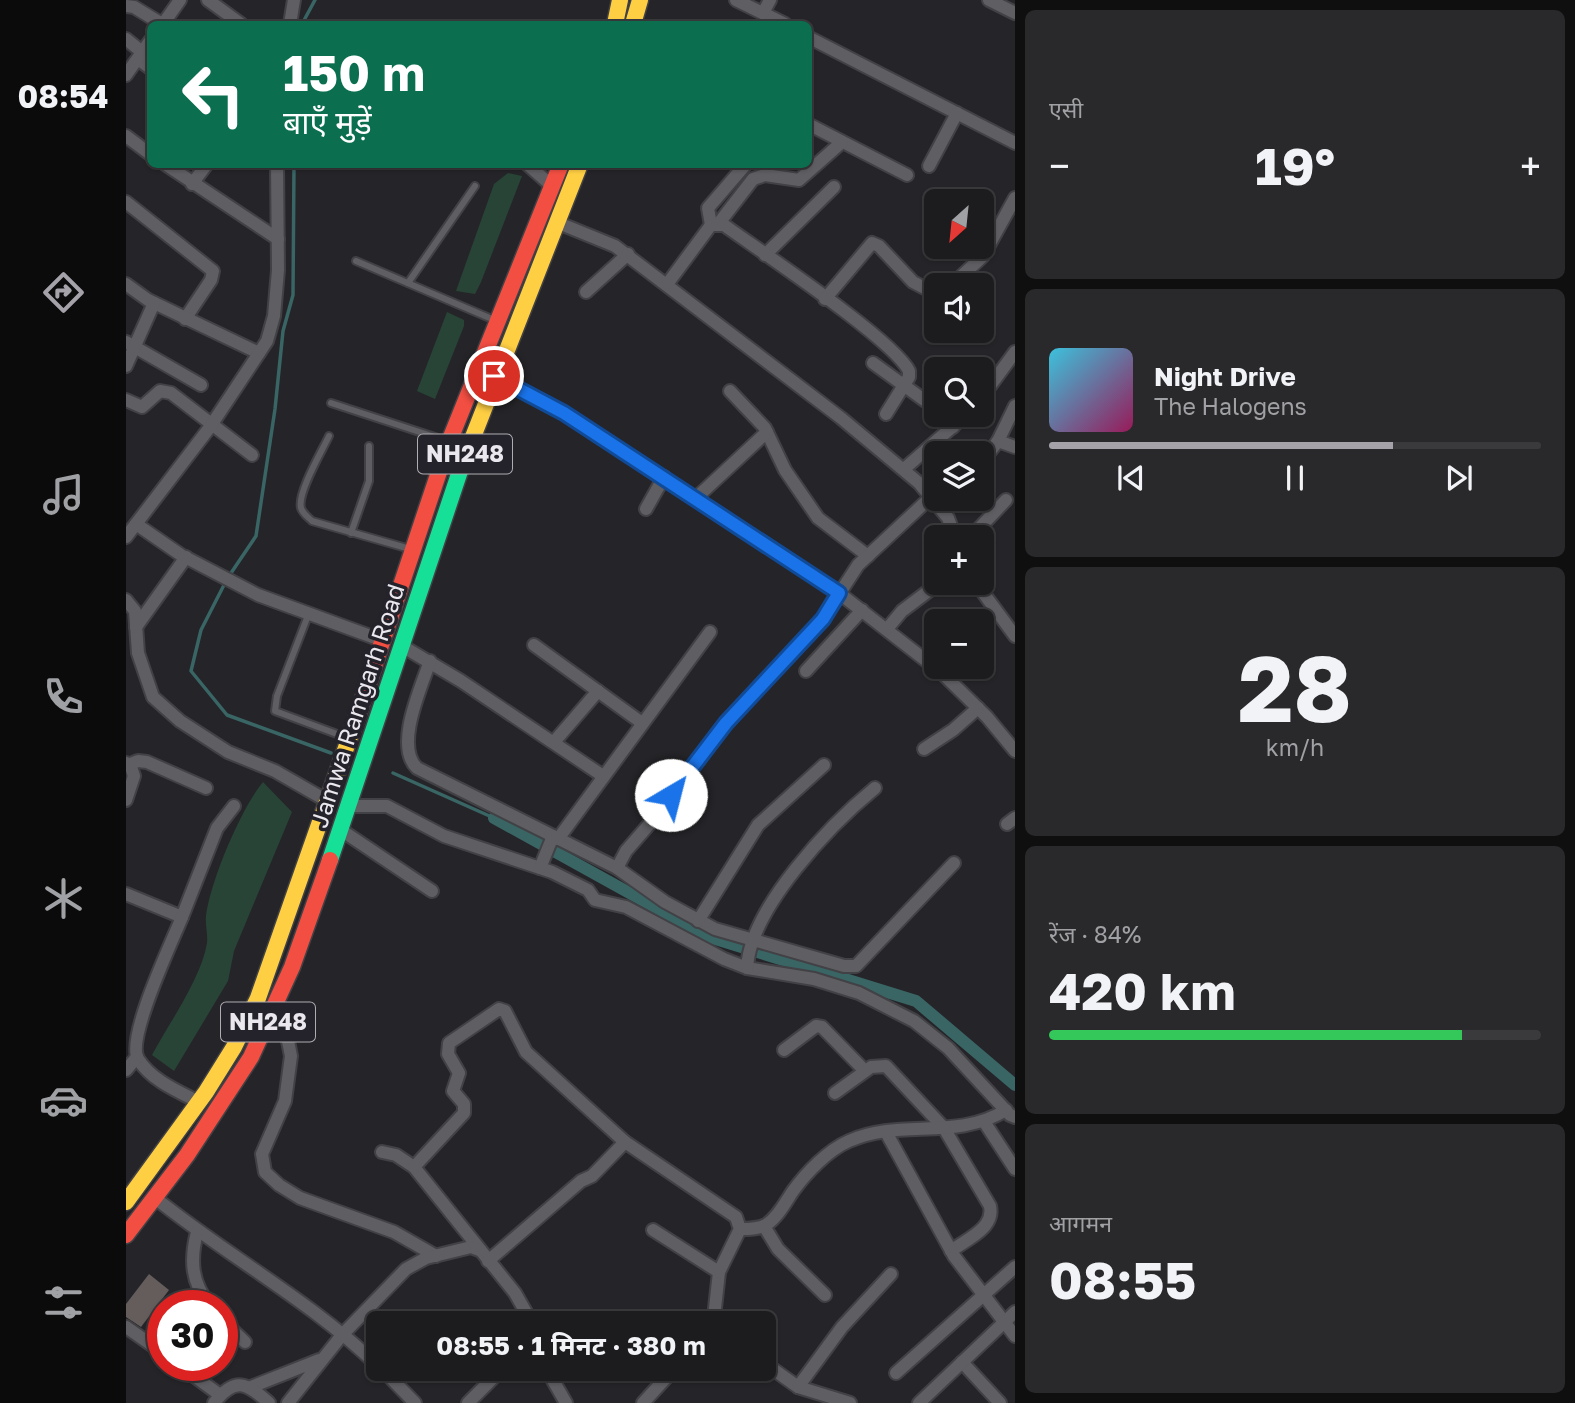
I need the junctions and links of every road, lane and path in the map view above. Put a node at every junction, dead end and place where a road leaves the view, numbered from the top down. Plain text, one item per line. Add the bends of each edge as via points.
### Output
1 (180, 0) edge
2 (208, 0) edge
3 (294, 0) edge
4 (620, 0) edge
5 (640, 0) edge
6 (736, 0) edge
7 (770, 0) edge
8 (989, 0) edge
9 (126, 6) edge
10 (763, 13) junction
11 (1015, 13) edge
12 (157, 21) edge
13 (164, 21) edge
14 (237, 21) edge
15 (290, 21) edge
16 (616, 21) edge
17 (634, 21) edge
18 (779, 21) edge
19 (126, 39) edge
20 (812, 39) edge
21 (147, 46) edge
22 (140, 56) junction
23 (147, 64) edge
24 (126, 75) edge
25 (957, 113) junction
26 (812, 126) edge
27 (126, 136) edge
28 (842, 142) junction
29 (1015, 143) edge
30 (147, 152) edge
31 (929, 166) dead end
32 (170, 168) edge
33 (204, 168) edge
34 (277, 168) edge
35 (532, 168) edge
36 (559, 168) edge
37 (578, 168) edge
38 (743, 168) edge
39 (908, 175) dead end
40 (192, 184) junction
41 (475, 186) dead end
42 (552, 186) junction
43 (834, 187) dead end
44 (1015, 198) edge
45 (126, 202) edge
46 (1010, 218) edge
47 (556, 222) junction
48 (715, 224) junction
49 (278, 239) junction
50 (628, 254) junction
51 (765, 255) junction
52 (355, 261) dead end
53 (965, 273) edge
54 (408, 283) junction
55 (668, 283) junction
56 (126, 284) edge
57 (924, 290) edge
58 (586, 292) dead end
59 (825, 299) junction
60 (154, 303) junction
61 (185, 319) junction
62 (496, 321) junction
63 (513, 329) junction
64 (130, 345) edge
65 (1015, 352) edge
66 (259, 353) junction
67 (873, 363) dead end
68 (126, 366) edge
69 (494, 376) junction
70 (994, 381) edge
71 (201, 385) dead end
72 (904, 385) junction
73 (730, 391) dead end
74 (126, 400) edge
75 (924, 402) edge
76 (331, 403) dead end
77 (1015, 406) edge
78 (886, 414) dead end
79 (212, 424) junction
80 (953, 427) edge
81 (767, 432) junction
82 (329, 436) dead end
83 (998, 440) junction
84 (449, 442) junction
85 (369, 446) dead end
86 (994, 446) edge
87 (1015, 447) edge
88 (252, 455) dead end
89 (904, 468) junction
90 (664, 477) junction
91 (924, 486) edge
92 (696, 498) junction
93 (1006, 500) dead end
94 (646, 509) dead end
95 (927, 511) edge
96 (136, 524) junction
97 (982, 525) edge
98 (351, 533) junction
99 (126, 537) edge
100 (411, 550) junction
101 (868, 556) junction
102 (186, 557) junction
103 (839, 593) junction
104 (924, 594) edge
105 (985, 595) edge
106 (126, 600) edge
107 (862, 610) junction
108 (310, 611) junction
109 (136, 627) junction
110 (887, 629) junction
111 (710, 632) dead end
112 (1015, 636) edge
113 (381, 640) junction
114 (534, 645) dead end
115 (402, 646) junction
116 (429, 662) junction
117 (806, 671) dead end
118 (598, 691) junction
119 (978, 708) junction
120 (642, 723) junction
121 (555, 742) junction
122 (348, 743) junction
123 (924, 749) dead end
124 (1015, 751) edge
125 (127, 764) edge
126 (824, 765) dead end
127 (603, 776) junction
128 (206, 788) dead end
129 (875, 788) dead end
130 (126, 800) edge
131 (329, 802) junction
132 (234, 806) dead end
133 (350, 806) junction
134 (341, 830) junction
135 (554, 838) junction
136 (542, 862) junction
137 (954, 863) dead end
138 (617, 868) junction
139 (432, 891) dead end
140 (126, 894) edge
141 (182, 916) junction
142 (698, 921) junction
143 (751, 943) junction
144 (747, 965) junction
145 (273, 1011) junction
146 (784, 1050) dead end
147 (137, 1057) junction
148 (126, 1070) edge
149 (865, 1071) junction
150 (835, 1093) dead end
151 (202, 1097) junction
152 (222, 1102) junction
153 (1010, 1113) edge
154 (985, 1123) junction
155 (944, 1128) junction
156 (886, 1132) junction
157 (625, 1142) junction
158 (382, 1152) dead end
159 (414, 1167) junction
160 (1015, 1169) edge
161 (154, 1197) junction
162 (126, 1202) edge
163 (764, 1226) junction
164 (740, 1228) junction
165 (653, 1230) dead end
166 (197, 1232) junction
167 (126, 1236) edge
168 (479, 1250) junction
169 (951, 1251) junction
170 (436, 1256) junction
171 (488, 1261) junction
172 (1015, 1267) edge
173 (719, 1272) junction
174 (891, 1274) dead end
175 (201, 1290) edge
176 (825, 1295) dead end
177 (984, 1295) junction
178 (525, 1311) edge
179 (716, 1311) edge
180 (1015, 1312) edge
181 (1003, 1321) junction
182 (126, 1328) edge
183 (238, 1335) edge
184 (342, 1335) junction
185 (1015, 1336) edge
186 (147, 1342) edge
187 (245, 1342) dead end
188 (366, 1356) edge
189 (322, 1359) junction
190 (961, 1362) junction
191 (776, 1371) edge
192 (895, 1373) dead end
193 (197, 1381) edge
194 (393, 1381) edge
195 (490, 1381) edge
196 (553, 1381) edge
197 (663, 1381) edge
198 (251, 1387) junction
199 (799, 1387) junction
200 (217, 1399) edge
201 (269, 1403) edge
202 (288, 1403) edge
203 (415, 1403) edge
204 (468, 1403) edge
205 (566, 1403) edge
206 (643, 1403) edge
207 (850, 1403) edge
208 (919, 1403) edge
209 (1000, 1403) edge

1 - 13 street
2 - 14 street
3 - 15 street
4 - 16 highway
5 - 17 highway
6 - 10 street
7 - 10 street
8 - 11 street
9 - 12 street
10 - 18 street
19 - 22 street
20 - 25 street
21 - 22 street
22 - 23 street
22 - 24 street
25 - 29 street
25 - 31 street
26 - 28 street
27 - 30 street
28 - 39 street
28 - 48 street via 799,180 765,175 753,179
32 - 40 street
33 - 40 street
34 - 49 street
35 - 42 street
36 - 42 highway, Jamwa Ramgarh Road / NH248
37 - 47 highway, Jamwa Ramgarh Road / NH248
38 - 48 street via 708,208
40 - 49 street
41 - 54 lane
42 - 62 highway, Jamwa Ramgarh Road / NH248
43 - 51 street
44 - 46 street
45 - 61 street via 213,271
46 - 53 street
47 - 50 street
47 - 63 highway, Jamwa Ramgarh Road / NH248
48 - 51 street
48 - 55 street
49 - 66 street via 274,316
50 - 55 street
50 - 58 street
51 - 59 street
52 - 54 lane
54 - 62 lane
55 - 89 street
56 - 60 street
57 - 59 street via 872,243
59 - 72 street via 903,361 909,371
60 - 61 street
60 - 64 street
61 - 66 street
62 - 63 lane
62 - 84 highway, Jamwa Ramgarh Road / NH248
63 - 69 highway, Jamwa Ramgarh Road / NH248
64 - 68 street
64 - 71 street
65 - 70 street
66 - 79 street
67 - 72 street
69 - 90 street via 564,413
69 - 115 highway, Jamwa Ramgarh Road / NH248
72 - 75 street
72 - 78 street
73 - 81 street
74 - 79 street via 142,407 155,393 165,391
76 - 84 lane
77 - 83 street
79 - 88 street
79 - 96 street
80 - 89 street
81 - 92 street
81 - 101 street via 807,504 832,530
82 - 98 lane via 300,507 312,521
83 - 86 street
83 - 87 street
84 - 100 highway, Jamwa Ramgarh Road / NH248
85 - 98 lane via 369,481
89 - 91 street
90 - 92 street
90 - 94 street
92 - 103 street
93 - 97 street
95 - 101 street
96 - 99 street
96 - 102 street
98 - 100 lane
100 - 113 highway, Jamwa Ramgarh Road / NH248
101 - 103 street
102 - 108 street via 271,601
102 - 109 street
103 - 107 street
103 - 138 street via 823,619 726,723 626,850
104 - 110 street
105 - 112 street
106 - 109 street via 135,611
107 - 110 street
107 - 117 street
108 - 113 street
108 - 122 lane via 275,711
109 - 131 street via 138,653 153,697 228,752 275,771
110 - 119 street
111 - 120 street
113 - 122 highway, Jamwa Ramgarh Road / NH248
114 - 118 street
115 - 116 street
115 - 133 highway, Jamwa Ramgarh Road / NH248
116 - 121 street
116 - 135 street via 410,724 407,746 411,763
118 - 120 street
118 - 121 street
119 - 123 street
119 - 124 street
120 - 127 street
121 - 127 street
122 - 131 highway, Jamwa Ramgarh Road / NH248
125 - 128 street via 147,762
125 - 130 street via 134,776
126 - 142 street via 758,825
127 - 135 street
129 - 143 street via 813,847 769,907
131 - 151 highway, Jamwa Ramgarh Road / NH248 via 258,998
132 - 141 street via 218,828
133 - 134 highway, Jamwa Ramgarh Road / NH248
133 - 136 street via 387,806 444,836
134 - 139 street
134 - 145 highway, Jamwa Ramgarh Road / NH248
135 - 136 street
135 - 138 street
136 - 144 street via 588,890 595,900 626,907 724,959
137 - 143 street via 856,966
138 - 142 street
140 - 141 street
141 - 147 street via 135,1036
142 - 143 street
143 - 144 street
144 - 153 street via 848,990 914,1021 948,1048
145 - 152 highway, Jamwa Ramgarh Road / NH248
145 - 170 street via 287,1036 291,1056 285,1101 262,1154 265,1172 300,1198 394,1232
146 - 149 street via 816,1026 822,1027
147 - 148 street
147 - 151 street via 169,1087
149 - 150 street
149 - 155 street via 886,1066
151 - 152 highway
151 - 162 highway, Jamwa Ramgarh Road / NH248
152 - 161 highway, Jamwa Ramgarh Road / NH248
153 - 154 street
154 - 155 street
154 - 160 street
155 - 156 street
155 - 169 street via 992,1214 986,1226
156 - 163 street via 850,1140 835,1149
156 - 169 street
157 - 159 street via 526,1052 505,1011 499,1009 449,1043 448,1054 459,1073 453,1091 464,1104 464,1113
157 - 164 street via 736,1217
157 - 171 street via 592,1176
158 - 159 street
159 - 168 street
161 - 166 street
161 - 167 highway, Jamwa Ramgarh Road / NH248
163 - 164 street
163 - 176 street via 778,1249
164 - 173 street
165 - 173 street
166 - 175 street via 191,1263
166 - 184 street
168 - 170 street via 471,1247
168 - 171 street
169 - 177 street
170 - 184 street via 406,1269
171 - 178 street
172 - 177 street
173 - 179 street
174 - 199 street via 842,1326
177 - 181 street
177 - 192 street
180 - 181 street
181 - 185 street
181 - 190 street
182 - 186 street
183 - 187 street
184 - 188 street
184 - 189 street
189 - 198 street
189 - 202 street
190 - 208 street
190 - 209 street
191 - 199 street
193 - 200 street
194 - 203 street
195 - 204 street
196 - 205 street
197 - 206 street
198 - 200 street via 230,1387
198 - 201 street
199 - 207 street

